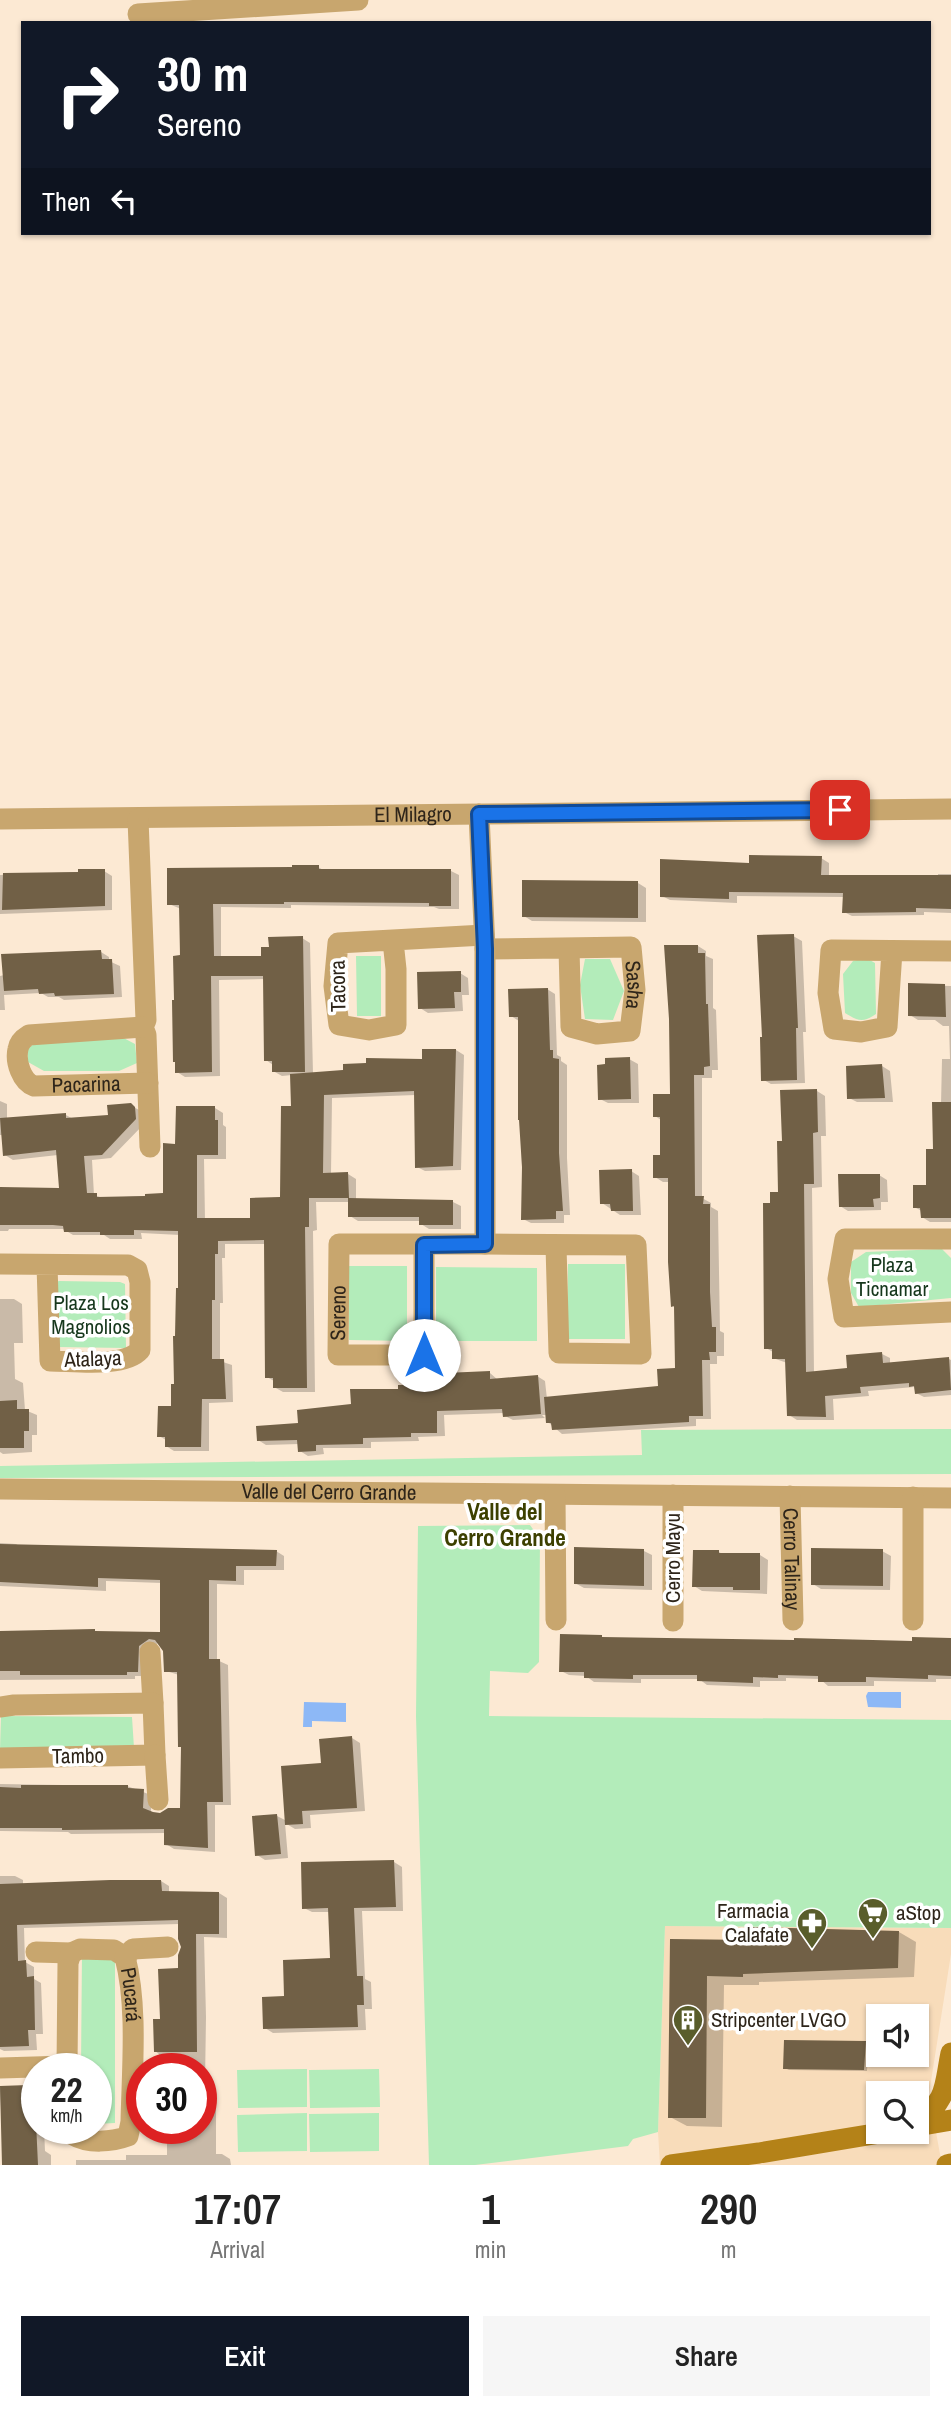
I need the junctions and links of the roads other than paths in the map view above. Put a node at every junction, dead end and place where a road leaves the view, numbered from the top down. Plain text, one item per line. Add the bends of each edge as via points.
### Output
1 (358, 0) edge
2 (197, 5) edge
3 (138, 14) dead end
4 (951, 809) edge
5 (479, 814) junction
6 (138, 818) junction
7 (0, 819) edge
8 (393, 941) junction
9 (485, 942) junction
10 (569, 948) junction
11 (892, 951) junction
12 (951, 951) edge
13 (143, 1027) junction
14 (148, 1083) junction
15 (150, 1147) dead end
16 (951, 1239) edge
17 (485, 1244) junction
18 (424, 1245) junction
19 (556, 1246) junction
20 (0, 1264) edge
21 (47, 1265) junction
22 (951, 1312) edge
23 (0, 1489) edge
24 (555, 1495) junction
25 (673, 1495) junction
26 (790, 1496) junction
27 (913, 1497) junction
28 (951, 1497) edge
29 (556, 1620) dead end
30 (673, 1620) dead end
31 (793, 1620) dead end
32 (913, 1620) dead end
33 (150, 1652) dead end
34 (153, 1703) junction
35 (0, 1707) edge
36 (155, 1755) junction
37 (0, 1758) edge
38 (158, 1800) dead end
39 (168, 1947) dead end
40 (36, 1952) dead end
41 (71, 1953) junction
42 (125, 1957) junction
43 (67, 2053) edge
44 (951, 2053) edge
45 (0, 2068) edge
46 (21, 2068) edge
47 (929, 2113) edge
48 (951, 2120) edge
49 (929, 2123) edge
50 (866, 2135) edge
51 (112, 2140) edge
52 (671, 2165) edge

1 - 2 street
2 - 3 street
4 - 5 street, El Milagro
5 - 6 street, El Milagro
5 - 9 street
6 - 7 street, El Milagro
6 - 13 street, Pacarina
8 - 8 street, Tacora via 338,943 334,986 339,1025 369,1030 396,1025
8 - 9 street, Tacora
9 - 10 street, Sasha
9 - 17 street
10 - 10 street, Sasha via 631,947 635,990 630,1031 597,1034 571,1027
11 - 11 street via 831,950 828,993 834,1029 861,1032 887,1027
11 - 12 street
13 - 14 street, Pacarina
13 - 14 street, Pacarina via 29,1035 17,1050 22,1078 34,1086
14 - 15 street, Pacarina
16 - 22 street via 845,1239 838,1279 844,1317
17 - 18 street, Sereno
17 - 19 street, Sereno
18 - 18 street, Sereno via 339,1244 338,1355 424,1355
19 - 19 street, Sereno via 559,1353 641,1354 636,1245
20 - 21 street, Atalaya
21 - 21 street, Atalaya via 50,1361 134,1357 140,1350 136,1270 128,1265
23 - 24 street, Valle del Cerro Grande
24 - 25 street, Valle del Cerro Grande
24 - 29 street
25 - 26 street, Valle del Cerro Grande
25 - 30 street, Cerro Mayu
26 - 27 street, Valle del Cerro Grande
26 - 31 street, Cerro Talinay
27 - 28 street, Valle del Cerro Grande
27 - 32 street
33 - 34 street
34 - 35 street
34 - 36 street
36 - 37 street, Tambo
36 - 38 street
39 - 42 street via 133,1949
40 - 41 street, Pucará
41 - 42 street, Pucará via 114,1950
41 - 43 street
42 - 51 street, Pucará via 132,2030 131,2122 128,2136
44 - 47 main road via 944,2093
45 - 46 street
48 - 49 main road
50 - 52 main road

